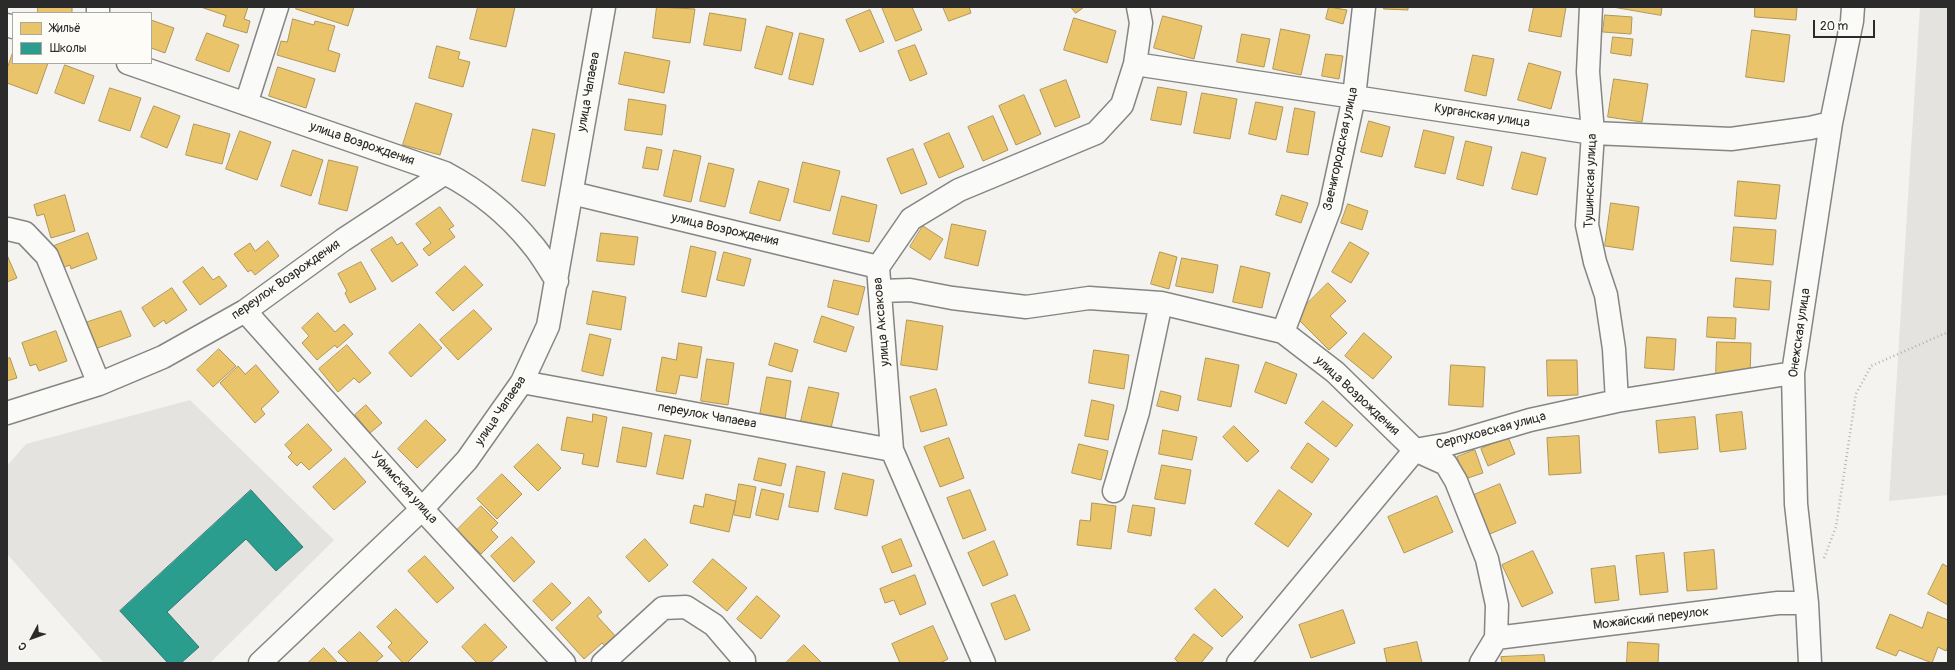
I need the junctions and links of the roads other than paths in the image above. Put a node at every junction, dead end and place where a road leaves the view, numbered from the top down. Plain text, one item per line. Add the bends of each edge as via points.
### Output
1 (277, 7) edge
2 (604, 7) edge
3 (1138, 7) edge
4 (1364, 7) edge
5 (1591, 7) edge
6 (1853, 7) edge
7 (131, 64) edge
8 (1134, 64) junction
9 (1354, 97) junction
10 (246, 104) junction
11 (1831, 123) junction
12 (1592, 133) junction
13 (445, 173) junction
14 (572, 193) junction
15 (8, 229) dead end
16 (878, 267) junction
17 (557, 281) junction
18 (880, 291) junction
19 (1161, 303) junction
20 (245, 311) junction
21 (1283, 332) junction
22 (1793, 374) junction
23 (522, 382) junction
24 (99, 384) junction
25 (1617, 401) junction
26 (7, 414) edge
27 (892, 450) junction
28 (1415, 450) junction
29 (1114, 491) dead end
30 (422, 509) junction
31 (1807, 603) junction
32 (1496, 638) junction
33 (261, 663) edge
34 (564, 663) edge
35 (603, 663) edge
36 (744, 663) edge
37 (984, 663) edge
38 (1238, 663) edge
39 (1481, 663) edge
40 (1810, 663) edge

1 - 10 street
2 - 14 street, улица Чапаева
3 - 8 street, улица Аксакова via 1141,23
4 - 9 street, Звенигородская улица
5 - 12 street, Тушинская улица via 1588,72
6 - 11 street, Онежская улица
7 - 10 street, улица Возрождения
8 - 9 street, Курганская улица
8 - 16 street, улица Аксакова via 1122,104 1096,133 958,190 911,218
9 - 12 street, Курганская улица
9 - 21 street, Звенигородская улица via 1330,208
10 - 13 street, улица Возрождения
11 - 12 street, Курганская улица via 1731,139
11 - 22 street, Онежская улица
12 - 25 street, Тушинская улица via 1587,225 1606,295 1614,348
13 - 17 street, улица Возрождения via 468,185 496,206 532,243
13 - 20 street, переулок Возрождения via 343,240
14 - 16 street, улица Возрождения
14 - 17 street, улица Чапаева
15 - 24 street via 25,234 47,256
16 - 18 street, улица Аксакова
17 - 23 street, улица Чапаева via 548,326
18 - 19 street, улица Возрождения via 910,290 1026,307 1090,298
18 - 27 street, улица Аксакова
19 - 21 street, улица Возрождения
19 - 29 street via 1138,412
20 - 24 street, переулок Возрождения via 163,356
20 - 30 street, Уфимская улица
21 - 28 street, улица Возрождения via 1335,372
22 - 25 street, Серпуховская улица
22 - 31 street, Онежская улица via 1796,504
23 - 27 street, переулок Чапаева
23 - 30 street, улица Чапаева via 468,460
24 - 26 street, переулок Возрождения
25 - 28 street, Серпуховская улица via 1530,420 1449,444
27 - 37 street, улица Аксакова
28 - 32 street via 1446,464 1456,481 1487,559 1497,605
28 - 38 street
30 - 33 street, улица Чапаева
30 - 34 street, Уфимская улица
31 - 32 street, Можайский переулок via 1778,603
31 - 40 street, Онежская улица
32 - 39 street
35 - 36 street via 663,608 686,606 714,625

